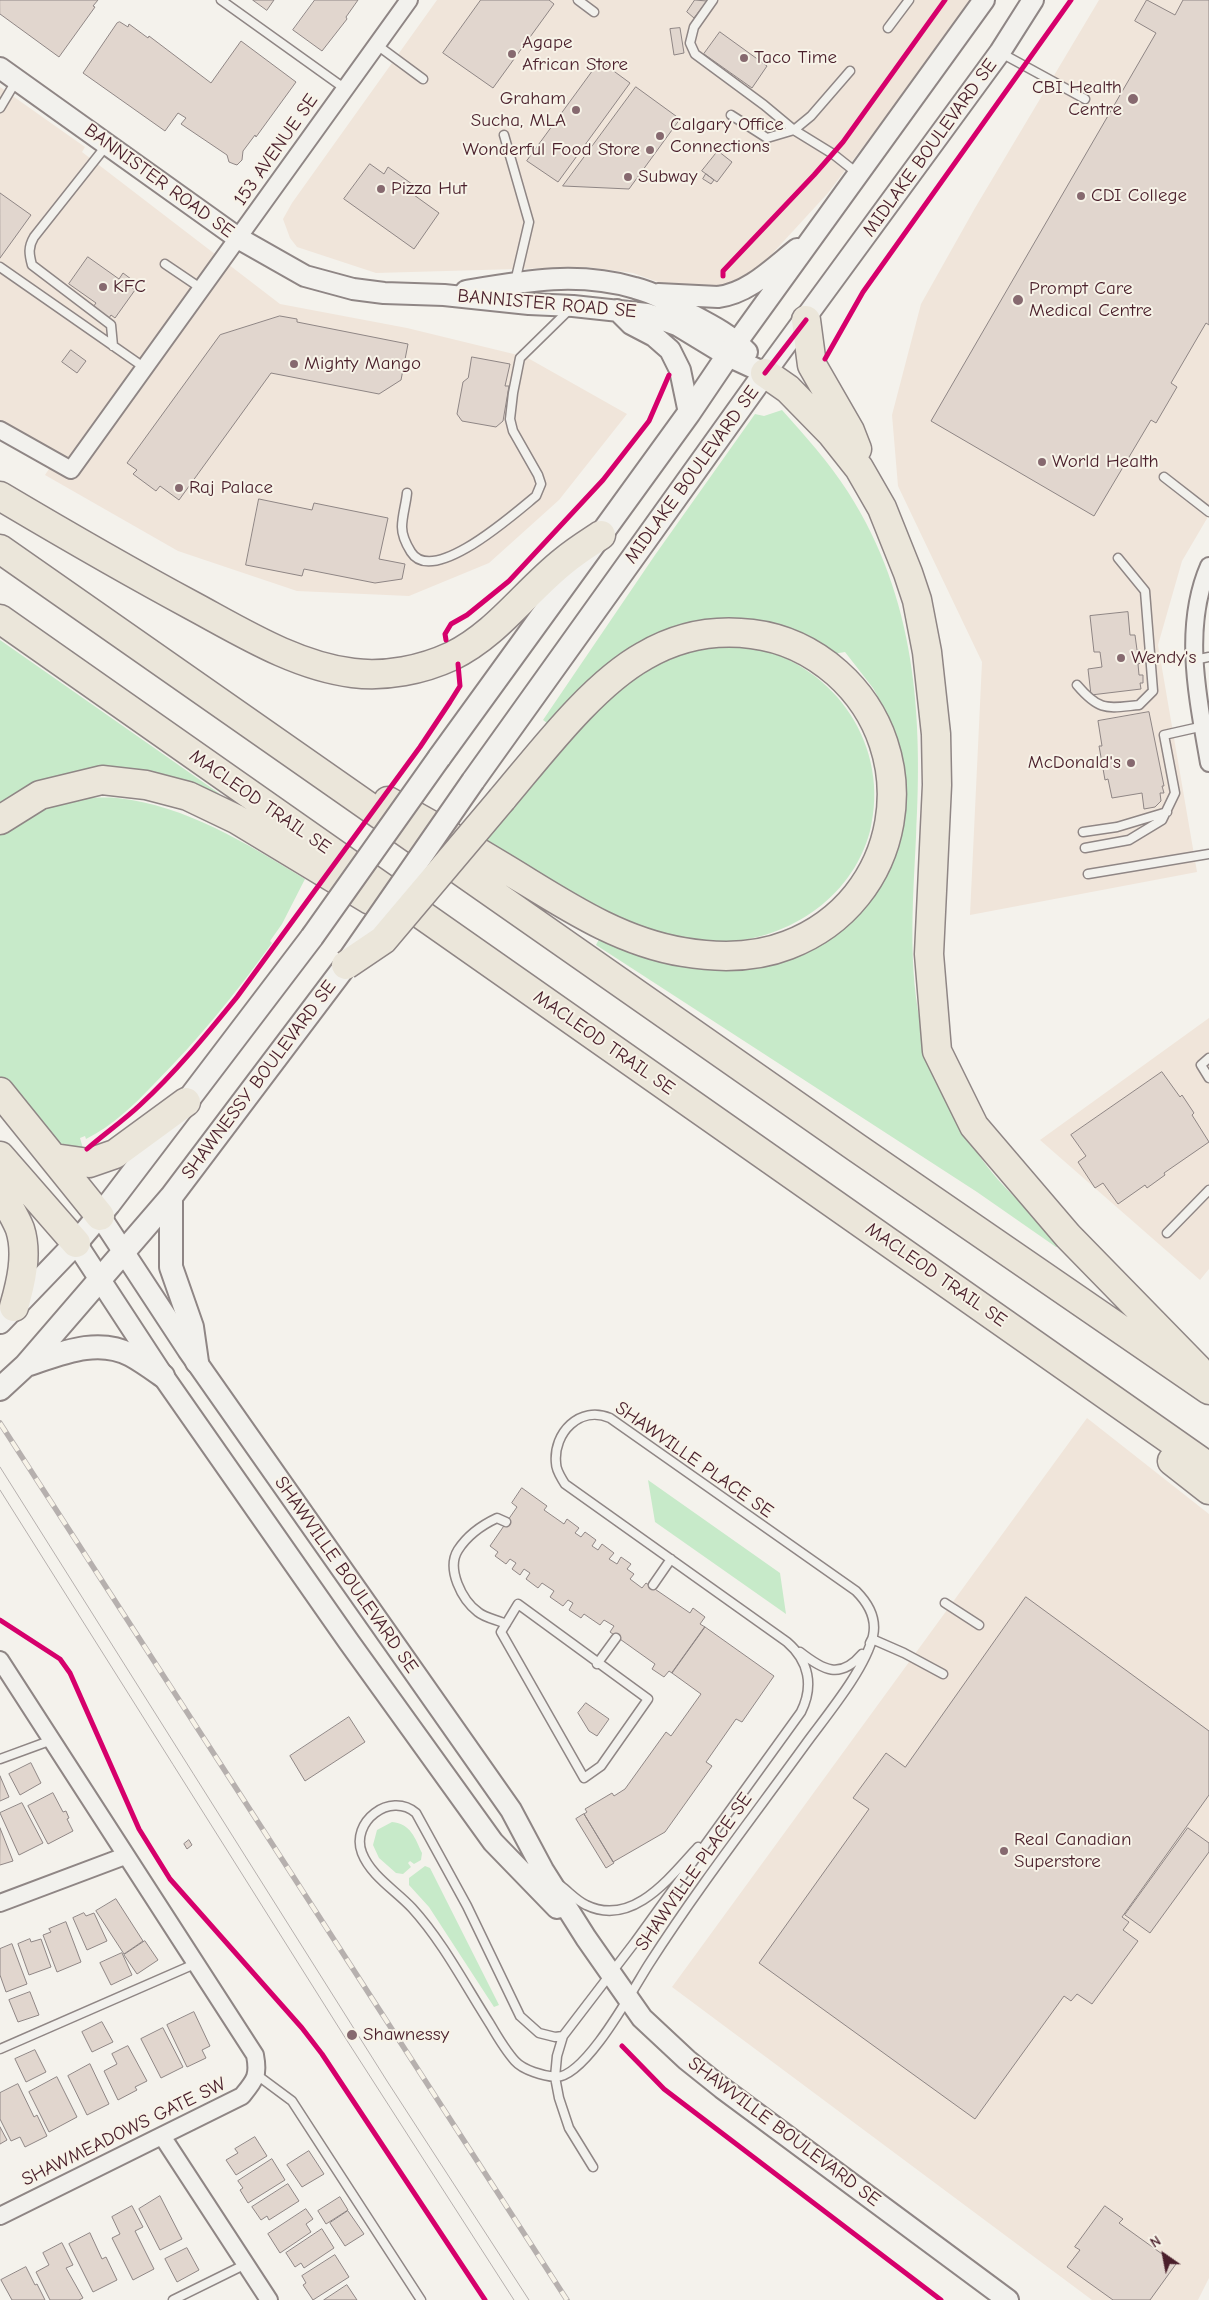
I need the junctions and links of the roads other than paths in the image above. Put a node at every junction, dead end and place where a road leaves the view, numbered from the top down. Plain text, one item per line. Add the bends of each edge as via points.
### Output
1 (221, 0) edge
2 (409, 0) edge
3 (578, 0) edge
4 (713, 0) edge
5 (909, 0) edge
6 (984, 0) edge
7 (1032, 3) edge
8 (594, 12) dead end
9 (888, 28) dead end
10 (377, 45) junction
11 (1000, 52) junction
12 (0, 68) edge
13 (850, 71) dead end
14 (423, 79) dead end
15 (17, 80) junction
16 (344, 88) junction
17 (1085, 99) dead end
18 (0, 108) edge
19 (730, 115) dead end
20 (794, 130) junction
21 (504, 135) dead end
22 (108, 145) junction
23 (859, 174) junction
24 (818, 232) junction
25 (238, 238) junction
26 (165, 264) dead end
27 (0, 267) edge
28 (516, 282) junction
29 (202, 290) junction
30 (648, 293) junction
31 (444, 295) junction
32 (574, 306) junction
33 (617, 310) junction
34 (806, 320) junction
35 (113, 346) junction
36 (733, 349) junction
37 (145, 368) junction
38 (765, 372) junction
39 (689, 413) junction
40 (0, 430) edge
41 (860, 468) junction
42 (1164, 477) dead end
43 (408, 493) dead end
44 (0, 496) edge
45 (1209, 512) edge
46 (601, 535) junction
47 (0, 549) edge
48 (1118, 558) dead end
49 (1209, 566) edge
50 (0, 619) edge
51 (1202, 659) edge
52 (1077, 685) dead end
53 (247, 722) junction
54 (1206, 725) edge
55 (1209, 763) edge
56 (473, 781) joint
57 (1167, 812) junction
58 (0, 820) edge
59 (1083, 832) dead end
60 (1084, 848) dead end
61 (1209, 854) edge
62 (1088, 874) dead end
63 (435, 925) junction
64 (346, 965) junction
65 (1209, 1058) edge
66 (1209, 1078) edge
67 (0, 1092) edge
68 (186, 1102) junction
69 (0, 1156) edge
70 (54, 1158) junction
71 (1209, 1190) edge
72 (0, 1191) edge
73 (171, 1197) junction
74 (100, 1216) junction
75 (1167, 1233) dead end
76 (76, 1243) junction
77 (123, 1253) junction
78 (101, 1280) junction
79 (7, 1315) edge
80 (197, 1362) junction
81 (26, 1365) junction
82 (163, 1376) junction
83 (1209, 1379) edge
84 (0, 1389) edge
85 (1209, 1390) edge
86 (1140, 1417) junction
87 (1209, 1467) edge
88 (1209, 1490) edge
89 (506, 1522) dead end
90 (671, 1559) junction
91 (652, 1585) dead end
92 (945, 1603) dead end
93 (506, 1624) junction
94 (979, 1625) dead end
95 (616, 1638) dead end
96 (872, 1639) junction
97 (787, 1642) junction
98 (0, 1660) edge
99 (597, 1664) junction
100 (943, 1674) dead end
101 (52, 1740) junction
102 (0, 1759) edge
103 (722, 1822) junction
104 (125, 1856) junction
105 (543, 1870) junction
106 (0, 1903) edge
107 (586, 1938) junction
108 (197, 1963) junction
109 (612, 1973) junction
110 (628, 1997) junction
111 (563, 2036) junction
112 (0, 2049) edge
113 (257, 2075) junction
114 (555, 2077) junction
115 (162, 2136) junction
116 (593, 2167) dead end
117 (0, 2216) edge
118 (246, 2264) junction
119 (173, 2300) edge
120 (269, 2300) edge
121 (421, 2300) edge
122 (1008, 2300) edge

1 - 16 lane
2 - 10 street, 153 AVENUE SE
3 - 8 lane
4 - 20 lane via 694,27 690,43 695,54
5 - 9 lane
6 - 23 street, MIDLAKE BOULEVARD SE
7 - 11 street, MIDLAKE BOULEVARD SE
10 - 14 lane
10 - 16 street, 153 AVENUE SE
11 - 17 lane
11 - 34 street, MIDLAKE BOULEVARD SE
12 - 15 street, BANNISTER ROAD SE
13 - 20 lane via 811,116
15 - 18 lane
15 - 22 street, BANNISTER ROAD SE
16 - 25 street, 153 AVENUE SE
19 - 20 lane via 767,138
20 - 23 lane
21 - 28 lane via 529,222
22 - 25 street, BANNISTER ROAD SE
22 - 35 lane via 30,245 32,265 111,325
23 - 24 street, MIDLAKE BOULEVARD SE
24 - 30 street via 750,286 728,296
24 - 36 street, MIDLAKE BOULEVARD SE
25 - 29 street, 153 AVENUE SE
25 - 31 street, BANNISTER ROAD SE via 305,276 328,283 384,293
26 - 29 lane
27 - 35 lane
28 - 30 street, BANNISTER ROAD SE via 548,278 595,280
28 - 31 street, BANNISTER ROAD SE
29 - 37 street, 153 AVENUE SE
30 - 36 street, BANNISTER ROAD SE via 689,313
31 - 32 street, BANNISTER ROAD SE
32 - 33 street, BANNISTER ROAD SE
32 - 43 lane via 525,351 518,367 510,419 513,431 538,474 541,484 536,496 471,546 441,560 422,562 404,541 402,527
33 - 36 street, BANNISTER ROAD SE via 647,314
33 - 39 street via 631,324 654,336 670,350 680,370
34 - 38 street, MIDLAKE BOULEVARD SE
34 - 41 highway via 812,365 857,445
35 - 37 lane
36 - 38 street, BANNISTER ROAD SE
36 - 39 main road, MIDLAKE BOULEVARD SE
37 - 40 street, 153 AVENUE SE via 71,470
38 - 41 highway via 832,434
38 - 56 main road, MIDLAKE BOULEVARD SE
39 - 46 main road, MIDLAKE BOULEVARD SE
41 - 83 highway via 882,508 908,573 922,625 931,679 937,785 929,954 937,1051 974,1126 1068,1236
42 - 45 lane
44 - 46 highway via 104,558 268,646 313,664 353,673 396,672 454,655 496,626 564,561
46 - 68 main road, MIDLAKE BOULEVARD SE, bridge via 312,937
47 - 53 highway
48 - 52 lane via 1145,591 1153,691 1139,705 1106,708 1090,701
49 - 51 street via 1199,603
50 - 63 highway, MACLEOD TRAIL SE
51 - 54 street via 1194,672
53 - 64 highway, bridge via 476,851 592,921 659,947 702,955 749,955 788,946 835,918 850,904 872,873 887,836 893,794 882,738 853,687 825,662 790,642 771,636 733,632 706,633 676,640 632,663 604,686 561,729 502,799 383,940
53 - 85 highway
54 - 55 street
54 - 57 lane via 1164,735 1175,793
56 - 64 main road, SHAWNESSY BOULEVARD SE, bridge
57 - 59 lane via 1117,827
57 - 60 lane via 1162,820 1129,840
58 - 63 highway via 40,795 102,780 146,785 188,796 236,819 410,924
61 - 62 lane
63 - 86 highway, MACLEOD TRAIL SE
64 - 73 main road, SHAWNESSY BOULEVARD SE
65 - 66 lane via 1201,1064
67 - 70 highway
68 - 70 highway via 114,1154 89,1163
68 - 74 main road
69 - 76 highway
70 - 74 highway
71 - 75 lane
72 - 79 highway via 20,1230 21,1283
73 - 77 main road, SHAWNESSY BOULEVARD SE
73 - 80 main road via 171,1267 192,1327
74 - 76 main road
74 - 77 street, SHAWVILLE BOULEVARD SE
76 - 78 street, SHAWVILLE BOULEVARD SE
76 - 79 main road
77 - 78 main road, SHAWNESSY BOULEVARD SE
77 - 80 street, SHAWVILLE BOULEVARD SE
78 - 81 main road, SHAWNESSY BOULEVARD SE
78 - 82 street, SHAWVILLE BOULEVARD SE
80 - 105 street, SHAWVILLE BOULEVARD SE via 511,1810
81 - 82 main road via 94,1346 130,1355
81 - 84 main road, SHAWNESSY BOULEVARD SE
82 - 107 street, SHAWVILLE BOULEVARD SE via 493,1842
86 - 87 highway, MACLEOD TRAIL SE
86 - 88 highway via 1172,1461
89 - 93 lane via 496,1518 471,1536 457,1552 454,1571 461,1594 478,1613
90 - 91 lane
90 - 96 lane, SHAWVILLE PLACE SE via 565,1484 557,1468 556,1452 562,1435 575,1421 591,1414 610,1418 856,1591 865,1600 872,1617
90 - 97 lane, SHAWVILLE PLACE SE
92 - 94 lane
93 - 99 lane via 518,1604
93 - 99 lane via 501,1632 584,1778 601,1766 648,1699
95 - 99 lane
96 - 97 lane via 858,1659 840,1670 819,1666
96 - 100 lane
96 - 110 lane, SHAWVILLE PLACE SE via 843,1692 676,1924
97 - 103 lane, SHAWVILLE PLACE SE via 805,1666 809,1681 806,1701
98 - 101 street
101 - 102 lane
101 - 104 street
103 - 105 lane via 656,1892 641,1902 622,1908 600,1910 584,1904
103 - 109 lane, SHAWVILLE PLACE SE
104 - 106 street
104 - 108 street
105 - 107 street, SHAWVILLE BOULEVARD SE
107 - 109 street, SHAWVILLE BOULEVARD SE
108 - 112 lane
108 - 113 street via 254,2055
109 - 110 street, SHAWVILLE BOULEVARD SE
109 - 111 lane, SHAWVILLE PLACE SE
110 - 114 lane, SHAWVILLE PLACE SE via 606,2033 577,2067 567,2075
110 - 122 street, SHAWVILLE BOULEVARD SE via 656,2033 715,2082
111 - 114 lane
111 - 114 lane via 539,2033 520,2016 467,1906 416,1813 399,1805 386,1807 374,1814 364,1825 360,1837 366,1861 434,1936 514,2060 526,2068
113 - 115 street, SHAWMEADOWS GATE SW via 242,2096
113 - 121 lane via 292,2101
114 - 116 lane via 564,2118
115 - 117 street, SHAWMEADOWS GATE SW
115 - 118 street
118 - 119 lane
118 - 120 street

